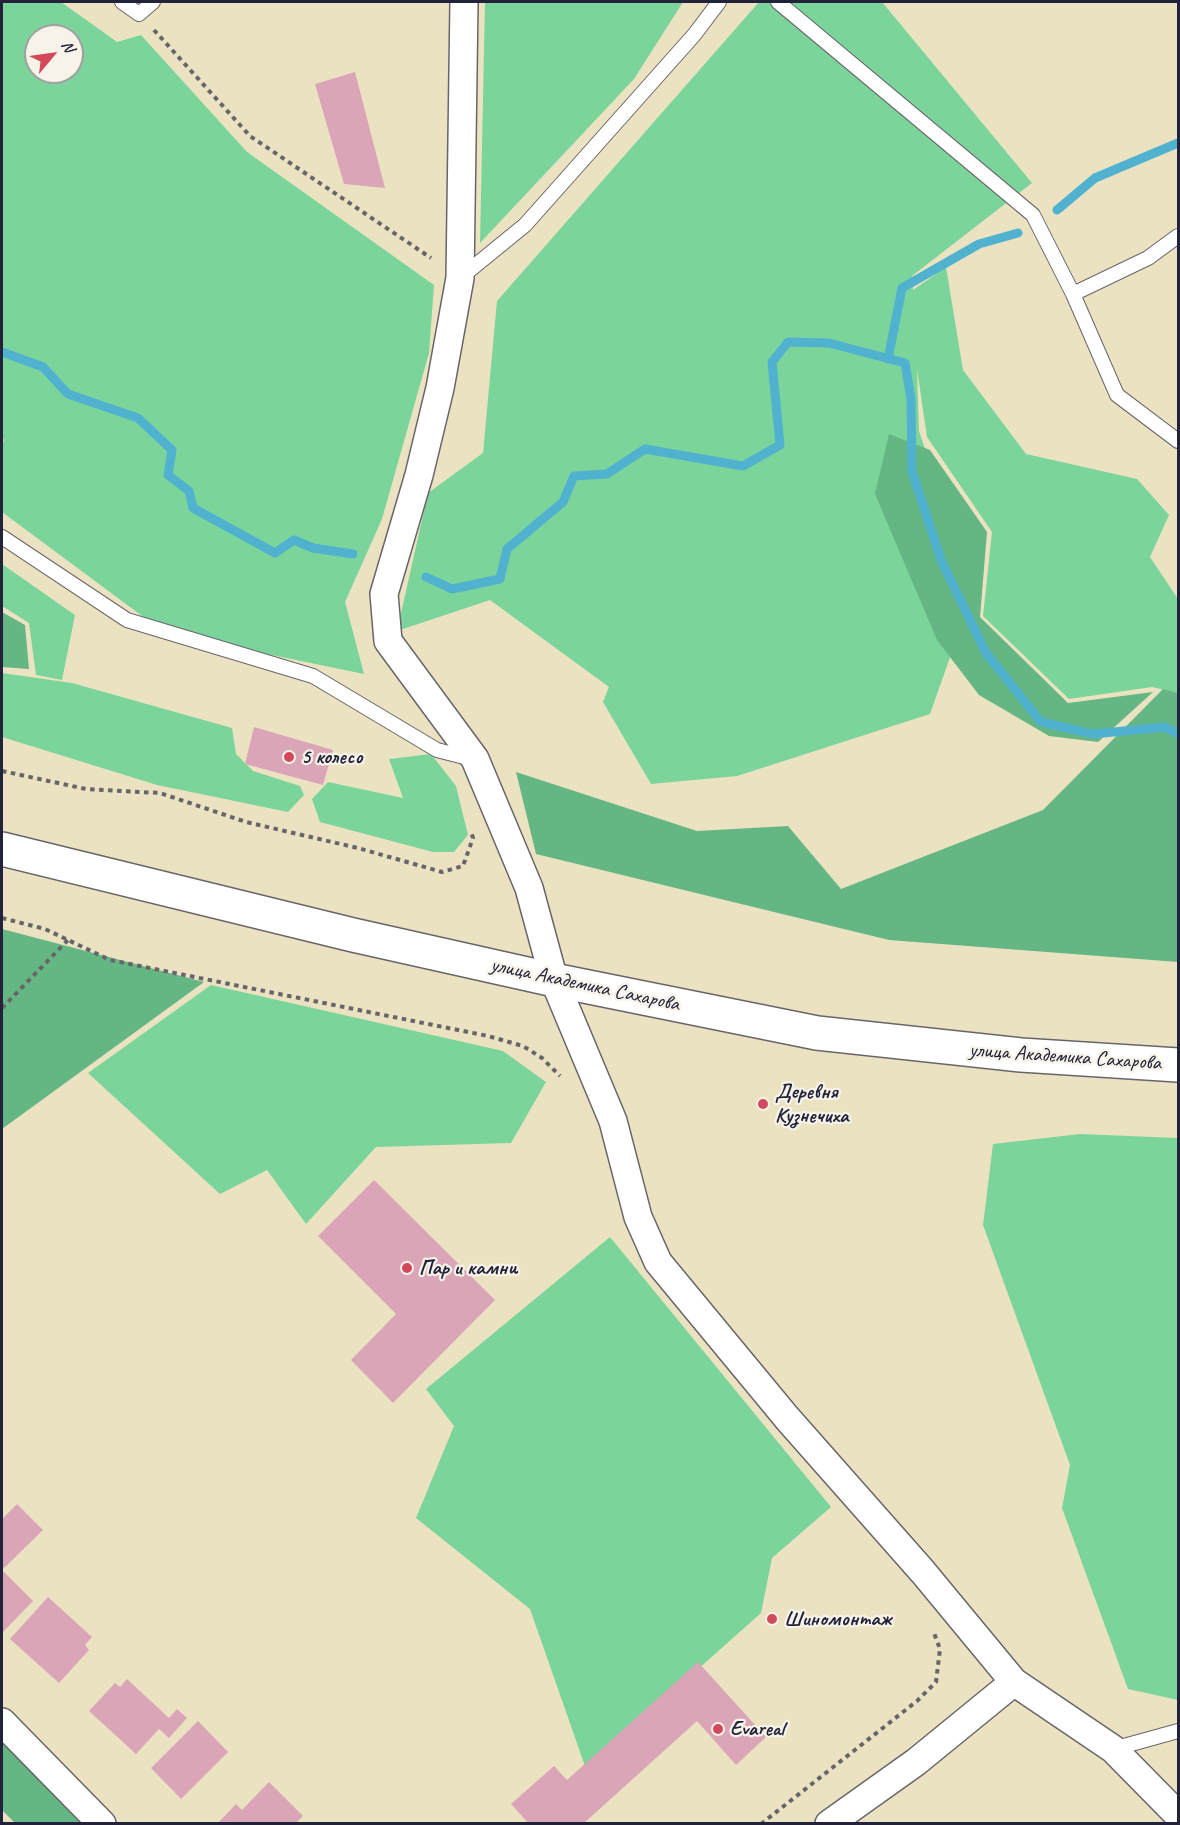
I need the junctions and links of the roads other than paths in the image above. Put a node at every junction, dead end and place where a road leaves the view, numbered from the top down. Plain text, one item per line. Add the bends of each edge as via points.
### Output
1 (122, 2) edge
2 (153, 2) edge
3 (464, 2) edge
4 (719, 2) edge
5 (778, 2) edge
6 (1179, 236) edge
7 (460, 278) junction
8 (1073, 294) junction
9 (1179, 441) edge
10 (2, 537) edge
11 (475, 759) junction
12 (2, 849) edge
13 (554, 980) junction
14 (1179, 1065) edge
15 (1014, 1682) junction
16 (2, 1722) edge
17 (1179, 1731) edge
18 (1113, 1749) junction
19 (1179, 1815) edge
20 (102, 1824) edge
21 (829, 1824) edge

1 - 2 lane via 139,14
3 - 7 street
4 - 7 lane via 525,225
5 - 8 lane via 1033,215
6 - 8 lane via 1148,258
7 - 11 street via 440,388 384,594 388,641
8 - 9 lane via 1118,395
10 - 11 lane via 127,620 313,676 436,750
11 - 13 street via 529,888
12 - 13 main road, улица Академика Сахарова
13 - 14 main road, улица Академика Сахарова via 818,1033 1021,1055
13 - 15 street via 612,1121 638,1217 658,1262
15 - 18 street
15 - 21 street via 916,1762
16 - 20 street
17 - 18 lane
18 - 19 street

